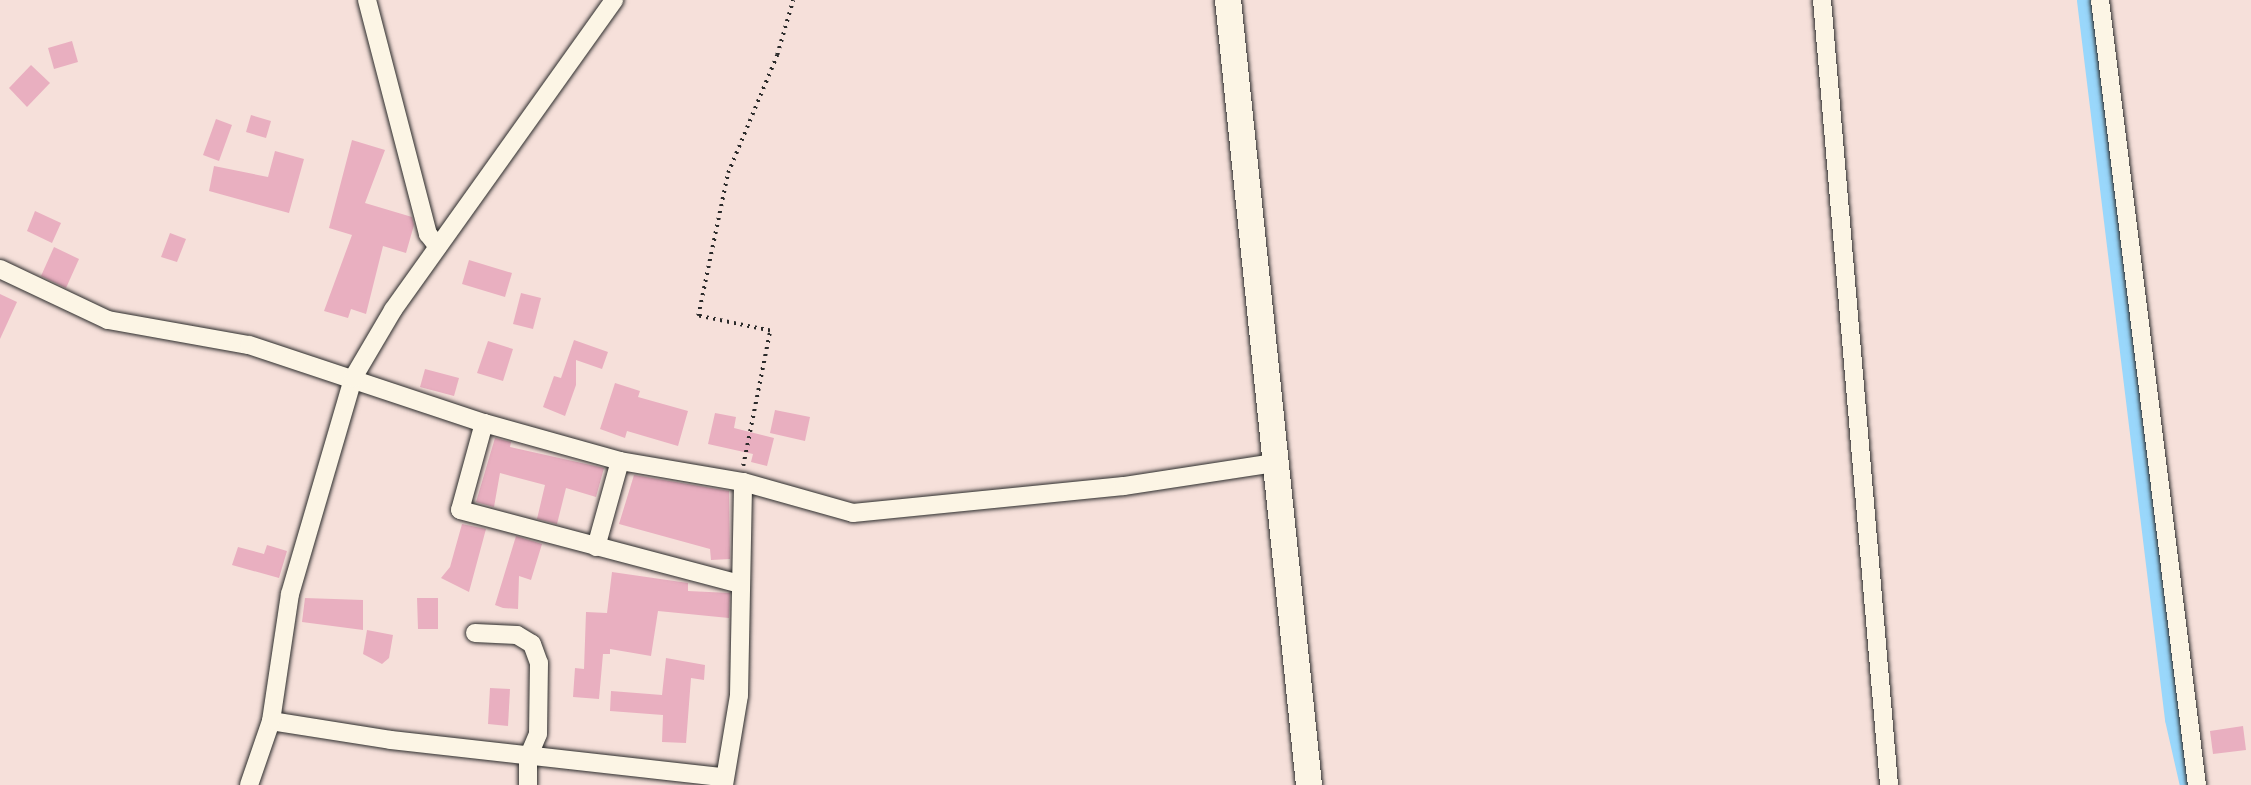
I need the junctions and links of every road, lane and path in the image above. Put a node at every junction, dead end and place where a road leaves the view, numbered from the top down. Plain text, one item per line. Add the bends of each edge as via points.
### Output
1 (367, 0) edge
2 (614, 0) edge
3 (793, 0) edge
4 (1228, 0) edge
5 (1822, 0) edge
6 (2100, 0) edge
7 (438, 247) junction
8 (0, 269) edge
9 (353, 379) junction
10 (484, 423) junction
11 (620, 461) junction
12 (1275, 463) junction
13 (743, 482) junction
14 (596, 547) junction
15 (740, 584) junction
16 (475, 634) dead end
17 (271, 721) junction
18 (528, 757) junction
19 (723, 781) edge
20 (249, 785) edge
21 (528, 785) edge
22 (1309, 785) edge
23 (1889, 785) edge
24 (2197, 785) edge

1 - 7 street via 428,234
2 - 7 street
3 - 13 path via 777,55 728,173 698,316 770,331
4 - 12 street
5 - 23 street
6 - 24 street
7 - 9 street
8 - 9 street via 108,320 249,345
9 - 10 street
9 - 17 street via 289,594
10 - 11 street
10 - 14 street via 460,510
11 - 13 street
11 - 14 street
12 - 13 street via 1124,486 853,513
12 - 22 street
13 - 15 street
14 - 15 street
15 - 19 street via 739,695 735,737
16 - 18 street via 517,635 532,644 539,663 538,734
17 - 18 street
17 - 20 street
18 - 19 street
18 - 21 street

